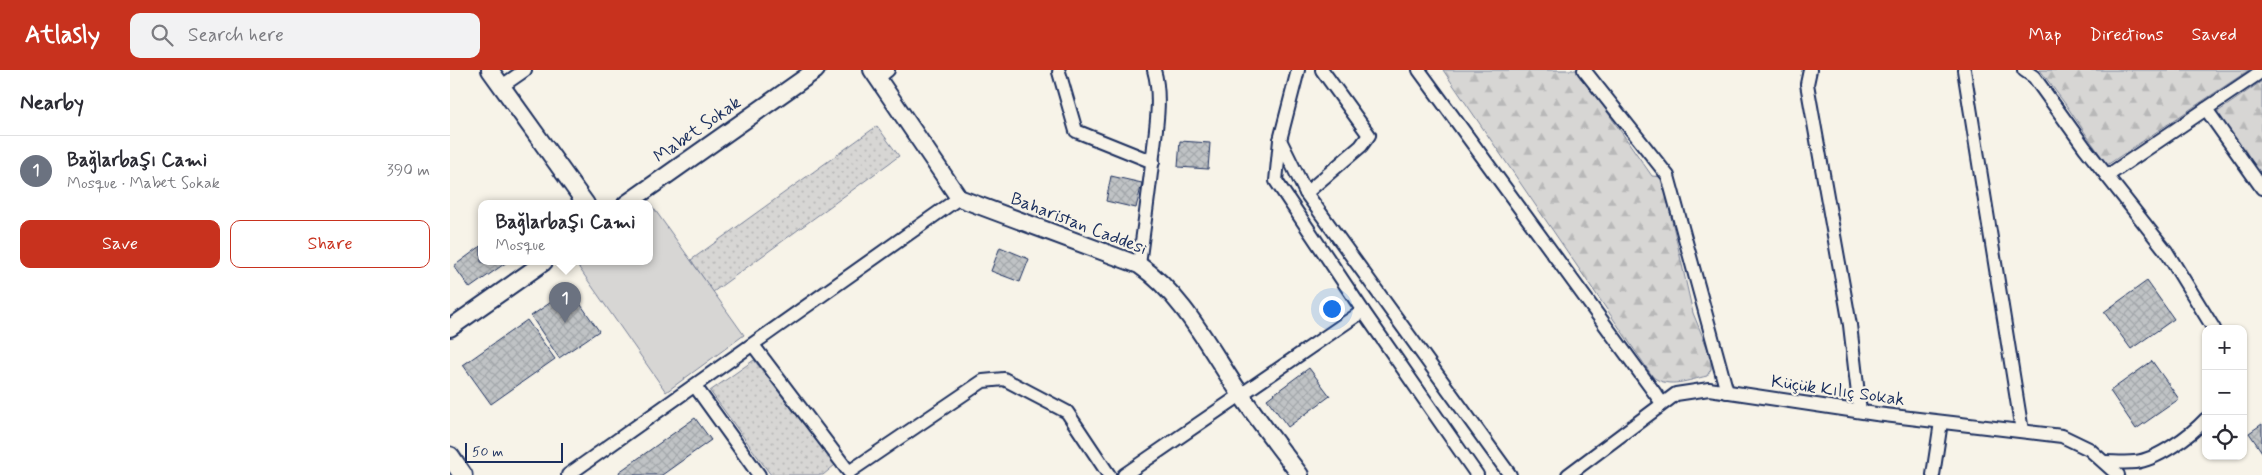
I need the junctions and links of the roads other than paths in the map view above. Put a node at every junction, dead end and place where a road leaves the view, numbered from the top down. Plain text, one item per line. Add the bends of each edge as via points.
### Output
1 (490, 70) edge
2 (525, 70) edge
3 (816, 70) edge
4 (1154, 70) edge
5 (1298, 70) edge
6 (1322, 70) edge
7 (1419, 70) edge
8 (1584, 70) edge
9 (1810, 70) edge
10 (1964, 70) edge
11 (2024, 70) edge
12 (2262, 71) edge
13 (1059, 72) dead end
14 (879, 73) edge
15 (502, 86) junction
16 (2206, 109) junction
17 (1280, 140) junction
18 (1153, 162) junction
19 (2107, 176) junction
20 (2262, 188) edge
21 (1306, 193) junction
22 (959, 198) junction
23 (583, 200) edge
24 (632, 200) edge
25 (540, 265) edge
26 (1138, 265) junction
27 (1363, 311) junction
28 (2212, 325) edge
29 (450, 328) edge
30 (753, 345) junction
31 (695, 386) junction
32 (1727, 392) junction
33 (1240, 394) junction
34 (1662, 403) junction
35 (1860, 411) junction
36 (1941, 422) junction
37 (2202, 424) edge
38 (2022, 432) junction
39 (450, 456) edge
40 (2104, 462) junction
41 (849, 474) edge
42 (463, 475) edge
43 (568, 475) edge
44 (759, 475) edge
45 (1109, 475) edge
46 (1124, 475) edge
47 (1300, 475) edge
48 (1477, 475) edge
49 (1510, 475) edge
50 (1568, 475) edge
51 (1933, 475) edge
52 (2118, 475) edge

1 - 15 street
2 - 15 street
3 - 24 street, Mabet Sokak
4 - 18 street via 1158,116
5 - 17 street
6 - 21 street via 1369,135 1361,146
7 - 34 street
8 - 32 street via 1668,176
9 - 35 street via 1807,84 1850,325
10 - 38 street
11 - 19 street via 2034,77
12 - 16 street
13 - 18 street via 1076,131
14 - 22 street
15 - 23 street
16 - 19 street
16 - 20 street
17 - 21 street
17 - 27 street via 1276,181
18 - 26 street
19 - 28 street via 2166,251
21 - 49 street
22 - 26 street, Baharistan Caddesi
22 - 30 street
25 - 29 street
26 - 33 street, Baharistan Caddesi via 1155,276 1178,301
27 - 33 street
27 - 48 street
30 - 31 street
30 - 41 street
31 - 43 street
31 - 44 street
32 - 34 street, Küçük Kılıç Sokak via 1709,389 1676,394
32 - 35 street, Küçük Kılıç Sokak
33 - 46 street
33 - 47 street, Baharistan Caddesi
34 - 50 street, Küçük Kılıç Sokak
35 - 36 street, Küçük Kılıç Sokak
36 - 38 street, Küçük Kılıç Sokak
36 - 51 street
37 - 40 street via 2162,452 2138,462
38 - 40 street, Küçük Kılıç Sokak via 2062,436 2089,449
39 - 42 main road
40 - 52 street, Küçük Kılıç Sokak
41 - 45 street via 983,380 1004,379 1067,412

